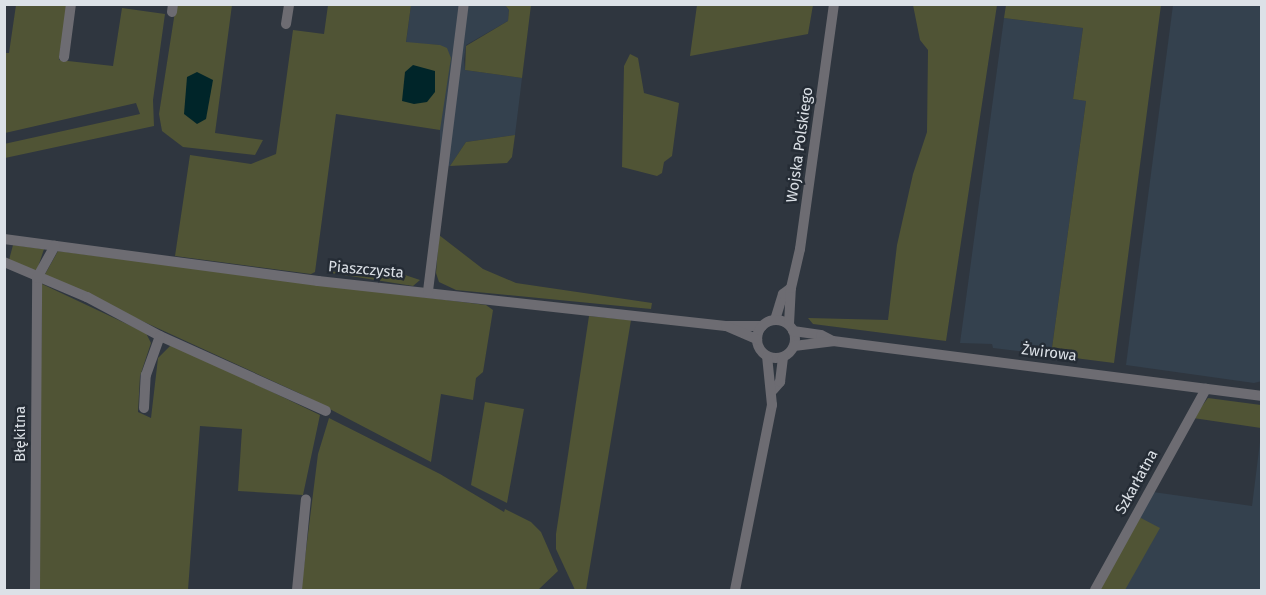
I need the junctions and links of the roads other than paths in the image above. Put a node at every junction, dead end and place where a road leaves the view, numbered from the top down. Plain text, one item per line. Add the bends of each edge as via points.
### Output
1 (71, 4) edge
2 (289, 4) edge
3 (464, 4) edge
4 (834, 4) edge
5 (286, 24) dead end
6 (64, 57) dead end
7 (4, 239) edge
8 (55, 246) junction
9 (6, 262) edge
10 (37, 278) junction
11 (791, 288) junction
12 (428, 291) junction
13 (775, 320) junction
14 (726, 326) junction
15 (762, 326) junction
16 (791, 327) junction
17 (160, 336) junction
18 (757, 339) junction
19 (833, 341) junction
20 (794, 346) junction
21 (767, 356) junction
22 (783, 357) junction
23 (1206, 389) junction
24 (773, 390) junction
25 (1262, 396) edge
26 (144, 408) dead end
27 (326, 411) dead end
28 (306, 499) dead end
29 (35, 591) edge
30 (297, 591) edge
31 (735, 591) edge
32 (1095, 591) edge

1 - 6 street
2 - 5 street
3 - 12 street
4 - 11 street, Wojska Polskiego via 800,249
7 - 8 street, Piaszczysta
8 - 10 street
8 - 12 street, Piaszczysta
9 - 10 street
10 - 17 street via 87,297
10 - 29 street, Błękitna
11 - 13 street, Wojska Polskiego via 783,294
11 - 16 street, Wojska Polskiego
12 - 14 street, Piaszczysta
13 - 15 street
13 - 16 street
14 - 15 street, Piaszczysta
14 - 18 street, Piaszczysta
15 - 18 street
16 - 19 street, Żwirowa
16 - 20 street
17 - 26 street via 146,375
17 - 27 street
18 - 21 street
19 - 20 street, Żwirowa
19 - 23 street, Żwirowa
20 - 22 street
21 - 22 street
21 - 24 street via 768,381
22 - 24 street via 780,382
23 - 25 street, Żwirowa
23 - 32 street, Szkarłatna
24 - 31 street
28 - 30 street

